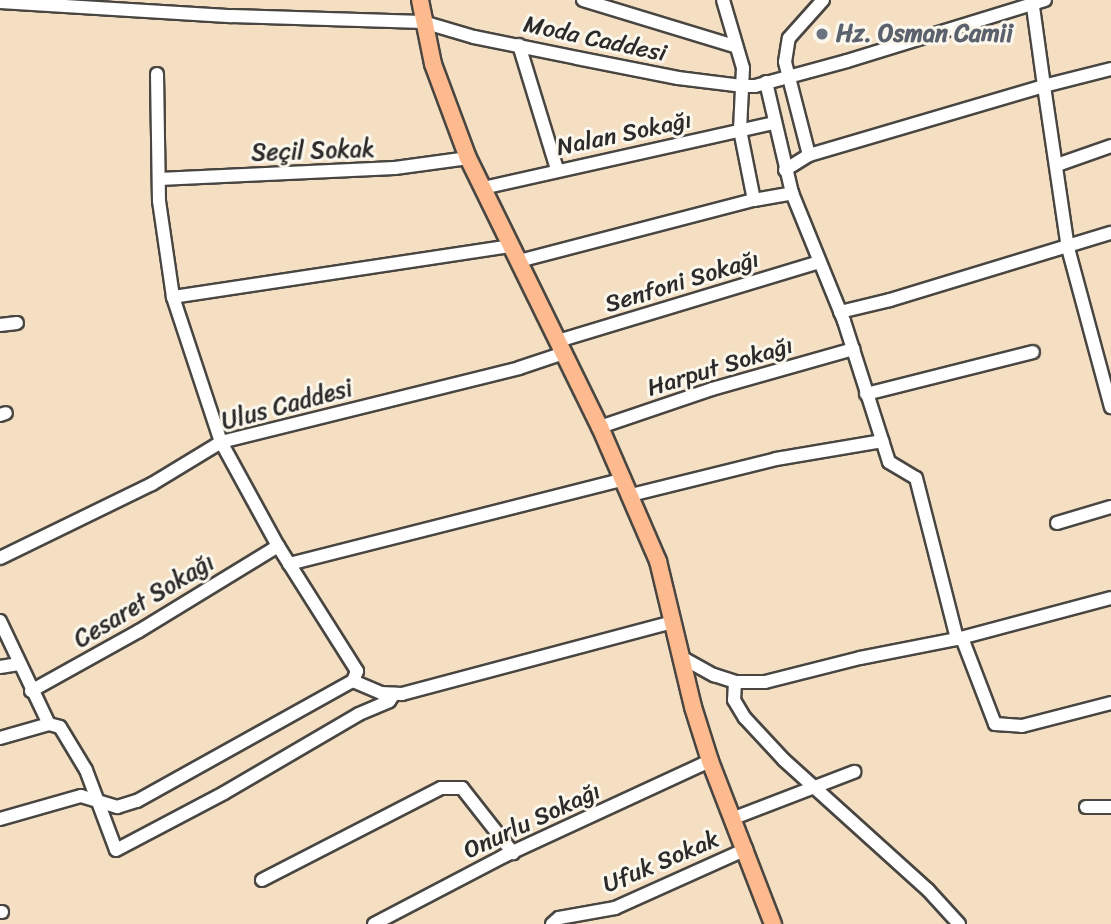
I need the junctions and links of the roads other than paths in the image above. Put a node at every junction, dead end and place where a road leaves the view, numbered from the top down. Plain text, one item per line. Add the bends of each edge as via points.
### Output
1 (200, 0) edge
2 (420, 0) edge
3 (583, 0) edge
4 (723, 0) edge
5 (823, 0) edge
6 (1037, 1) edge
7 (0, 2) edge
8 (127, 5) edge
9 (200, 14) junction
10 (423, 22) junction
11 (519, 45) junction
12 (734, 46) junction
13 (1111, 68) edge
14 (157, 74) dead end
15 (786, 76) junction
16 (766, 82) junction
17 (742, 86) junction
18 (1044, 86) junction
19 (774, 123) junction
20 (740, 130) junction
21 (1111, 146) edge
22 (809, 155) junction
23 (468, 158) junction
24 (1057, 165) junction
25 (557, 169) junction
26 (785, 170) junction
27 (159, 179) junction
28 (483, 188) junction
29 (792, 193) junction
30 (754, 200) junction
31 (1110, 235) edge
32 (512, 246) junction
33 (1068, 248) junction
34 (519, 261) junction
35 (819, 262) junction
36 (173, 297) junction
37 (840, 312) junction
38 (17, 323) dead end
39 (0, 325) edge
40 (561, 347) junction
41 (853, 349) junction
42 (1033, 352) dead end
43 (1105, 368) edge
44 (866, 394) junction
45 (1111, 407) edge
46 (600, 428) junction
47 (882, 441) junction
48 (221, 442) junction
49 (624, 479) junction
50 (631, 495) junction
51 (1111, 507) edge
52 (1057, 523) dead end
53 (278, 546) junction
54 (0, 558) edge
55 (289, 564) junction
56 (1111, 598) edge
57 (0, 621) edge
58 (673, 622) junction
59 (960, 638) junction
60 (681, 657) junction
61 (19, 664) junction
62 (0, 667) edge
63 (353, 681) junction
64 (735, 682) junction
65 (31, 691) junction
66 (394, 694) junction
67 (1111, 703) edge
68 (48, 724) junction
69 (0, 738) edge
70 (710, 761) junction
71 (853, 772) dead end
72 (813, 786) junction
73 (97, 802) junction
74 (1086, 807) dead end
75 (1111, 807) edge
76 (734, 818) junction
77 (0, 819) edge
78 (746, 849) junction
79 (513, 853) junction
80 (262, 880) dead end
81 (580, 919) edge
82 (374, 924) edge
83 (552, 924) edge
84 (773, 924) edge
85 (959, 924) edge

1 - 9 street
2 - 10 main road
3 - 12 street
4 - 12 street
5 - 15 street via 789,38
6 - 15 street, Moda Caddesi via 980,22
6 - 18 street
7 - 8 street, Moda Caddesi
8 - 9 street, Moda Caddesi
9 - 10 street, Moda Caddesi
10 - 11 street, Moda Caddesi
10 - 23 main road via 444,100
11 - 17 street, Moda Caddesi via 678,78
11 - 25 street
12 - 17 street via 743,68
13 - 18 street
14 - 27 street
15 - 16 street, Moda Caddesi
15 - 22 street
16 - 17 street, Moda Caddesi
16 - 19 street
17 - 20 street
18 - 22 street
18 - 24 street
19 - 20 street, Nalan Sokağı
19 - 26 street
20 - 25 street, Nalan Sokağı
20 - 30 street
21 - 24 street
22 - 26 street
23 - 27 street, Seçil Sokak via 395,168
23 - 28 main road
24 - 33 street
25 - 28 street, Nalan Sokağı
26 - 29 street
27 - 36 street
28 - 32 main road
29 - 30 street
29 - 35 street
30 - 34 street
31 - 33 street
32 - 34 main road
32 - 36 street
33 - 37 street
33 - 43 street
34 - 40 main road
35 - 37 street
35 - 40 street, Senfoni Sokağı
36 - 48 street
37 - 41 street
38 - 39 street
40 - 46 main road
40 - 48 street, Ulus Caddesi via 519,368
41 - 44 street
41 - 46 street, Harput Sokağı via 712,389
42 - 44 street
43 - 45 street
44 - 47 street
46 - 49 main road
47 - 50 street via 776,459
47 - 59 street via 889,462 916,478
48 - 53 street
48 - 54 street, Ulus Caddesi via 152,484
49 - 50 main road
49 - 55 street
50 - 58 main road via 658,561
51 - 52 street
53 - 55 street
53 - 65 street, Cesaret Sokağı
55 - 63 street via 357,671
56 - 59 street
57 - 61 street
58 - 60 main road
58 - 66 street
59 - 64 street via 765,682
59 - 67 street via 995,724 1022,726
60 - 64 street
60 - 70 main road
61 - 62 street
61 - 65 street
63 - 66 street
63 - 73 street via 137,801 117,807
64 - 72 street via 734,700 745,718
65 - 68 street
66 - 73 street via 389,701 116,850
68 - 69 street
68 - 73 street via 60,727 66,735
70 - 76 main road
70 - 79 street, Onurlu Sokağı
71 - 72 street
72 - 76 street
72 - 85 street
73 - 77 street via 81,796
74 - 75 street
76 - 78 main road
78 - 81 street, Ufuk Sokak
78 - 84 main road
79 - 80 street via 462,788 441,788
79 - 82 street, Onurlu Sokağı
81 - 83 street, Ufuk Sokak via 559,918

